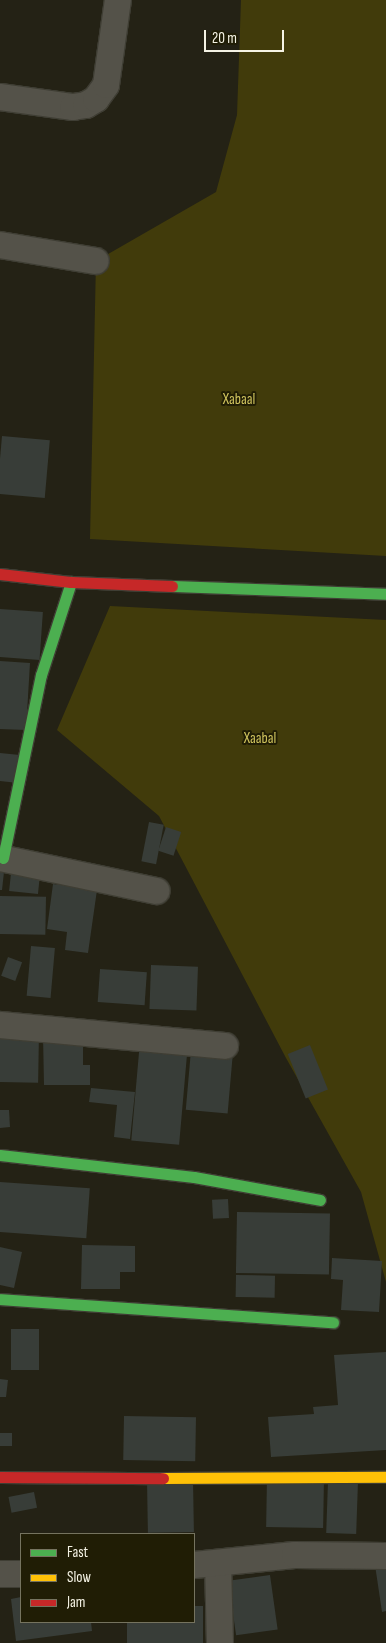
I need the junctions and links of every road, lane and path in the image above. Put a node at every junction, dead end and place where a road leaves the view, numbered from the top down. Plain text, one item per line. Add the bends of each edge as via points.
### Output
1 (118, 0) edge
2 (0, 97) edge
3 (0, 245) edge
4 (96, 261) dead end
5 (0, 574) edge
6 (71, 582) junction
7 (386, 594) edge
8 (1, 858) edge
9 (157, 891) dead end
10 (0, 1025) edge
11 (225, 1046) dead end
12 (0, 1155) edge
13 (320, 1200) dead end
14 (0, 1299) edge
15 (332, 1322) dead end
16 (0, 1476) edge
17 (386, 1477) edge
18 (386, 1556) edge
19 (206, 1564) edge
20 (0, 1574) edge
21 (20, 1574) edge
22 (220, 1643) edge

1 - 2 street via 106,85 96,99 73,107
3 - 4 street
5 - 6 street
6 - 7 street
6 - 8 street via 41,675
8 - 9 street
10 - 11 street
12 - 13 street via 194,1176
14 - 15 street
16 - 17 street
18 - 19 street via 296,1555
19 - 22 street
20 - 21 street

